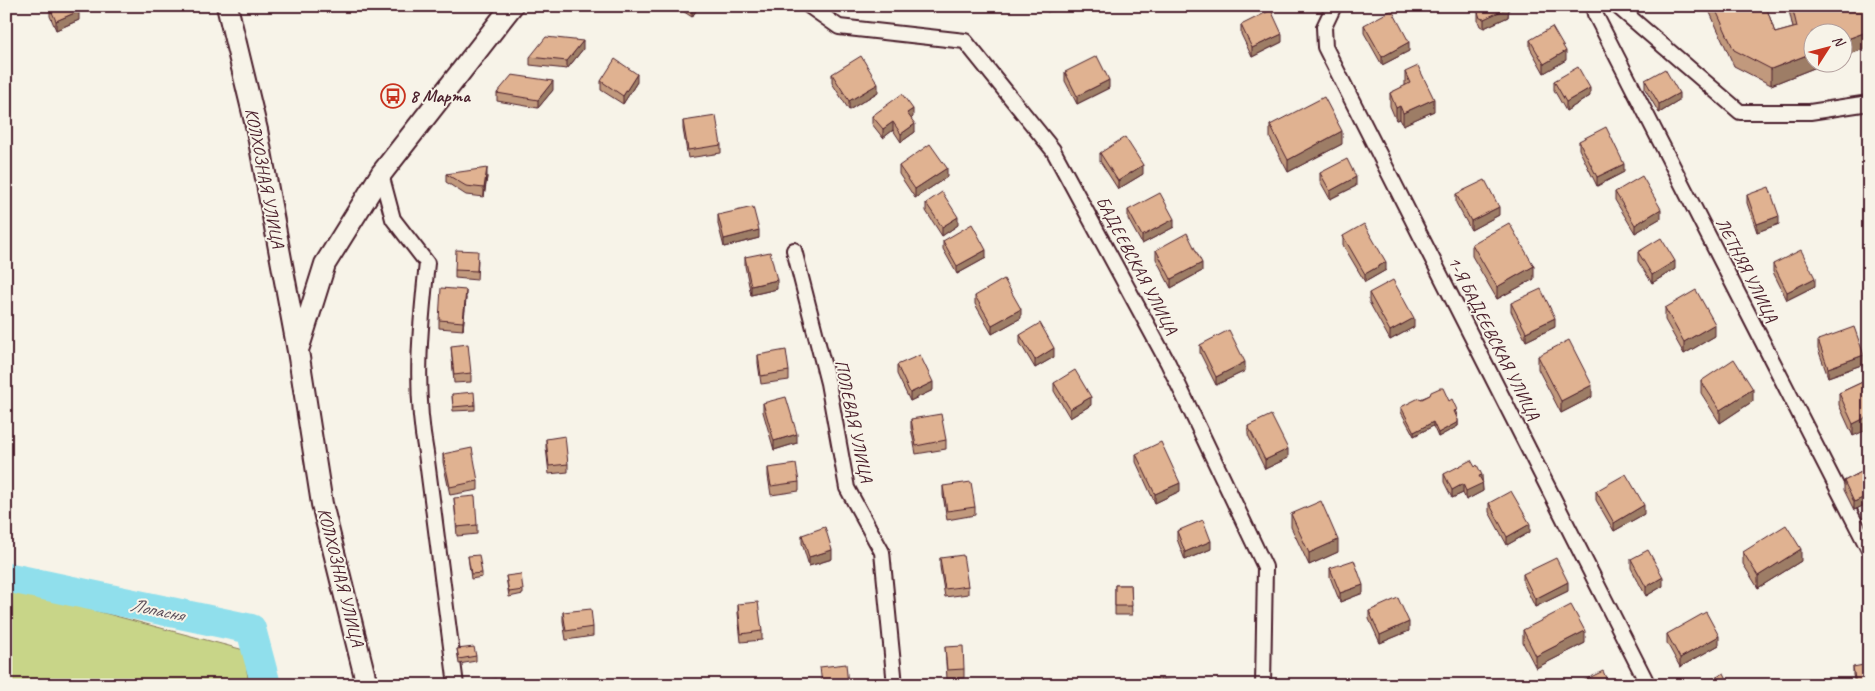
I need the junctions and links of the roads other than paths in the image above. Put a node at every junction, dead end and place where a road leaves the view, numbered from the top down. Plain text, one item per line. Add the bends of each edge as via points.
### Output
1 (227, 6) edge
2 (512, 6) edge
3 (809, 6) edge
4 (1334, 6) edge
5 (1593, 6) edge
6 (1617, 6) edge
7 (1869, 103) edge
8 (381, 174) junction
9 (794, 250) dead end
10 (298, 351) junction
11 (1869, 550) edge
12 (367, 685) edge
13 (456, 685) edge
14 (895, 685) edge
15 (1262, 685) edge
16 (1648, 685) edge

1 - 10 main road, КОЛХОЗНАЯ УЛИЦА via 257,130
2 - 8 main road, КОЛХОЗНАЯ УЛИЦА
3 - 15 street, БАДЕЕВСКАЯ УЛИЦА via 838,27 965,41 1054,150 1168,363 1265,567
4 - 16 street, 1-Я БАДЕЕВСКАЯ УЛИЦА via 1324,27 1325,47
5 - 11 street, ЛЕТНЯЯ УЛИЦА
6 - 7 street via 1740,112 1810,112
8 - 10 main road, КОЛХОЗНАЯ УЛИЦА via 325,264
8 - 13 street via 394,219 427,263 419,339 420,421
9 - 14 street, ПОЛЕВАЯ УЛИЦА via 828,383 847,488 882,552
10 - 12 main road, КОЛХОЗНАЯ УЛИЦА via 322,504

